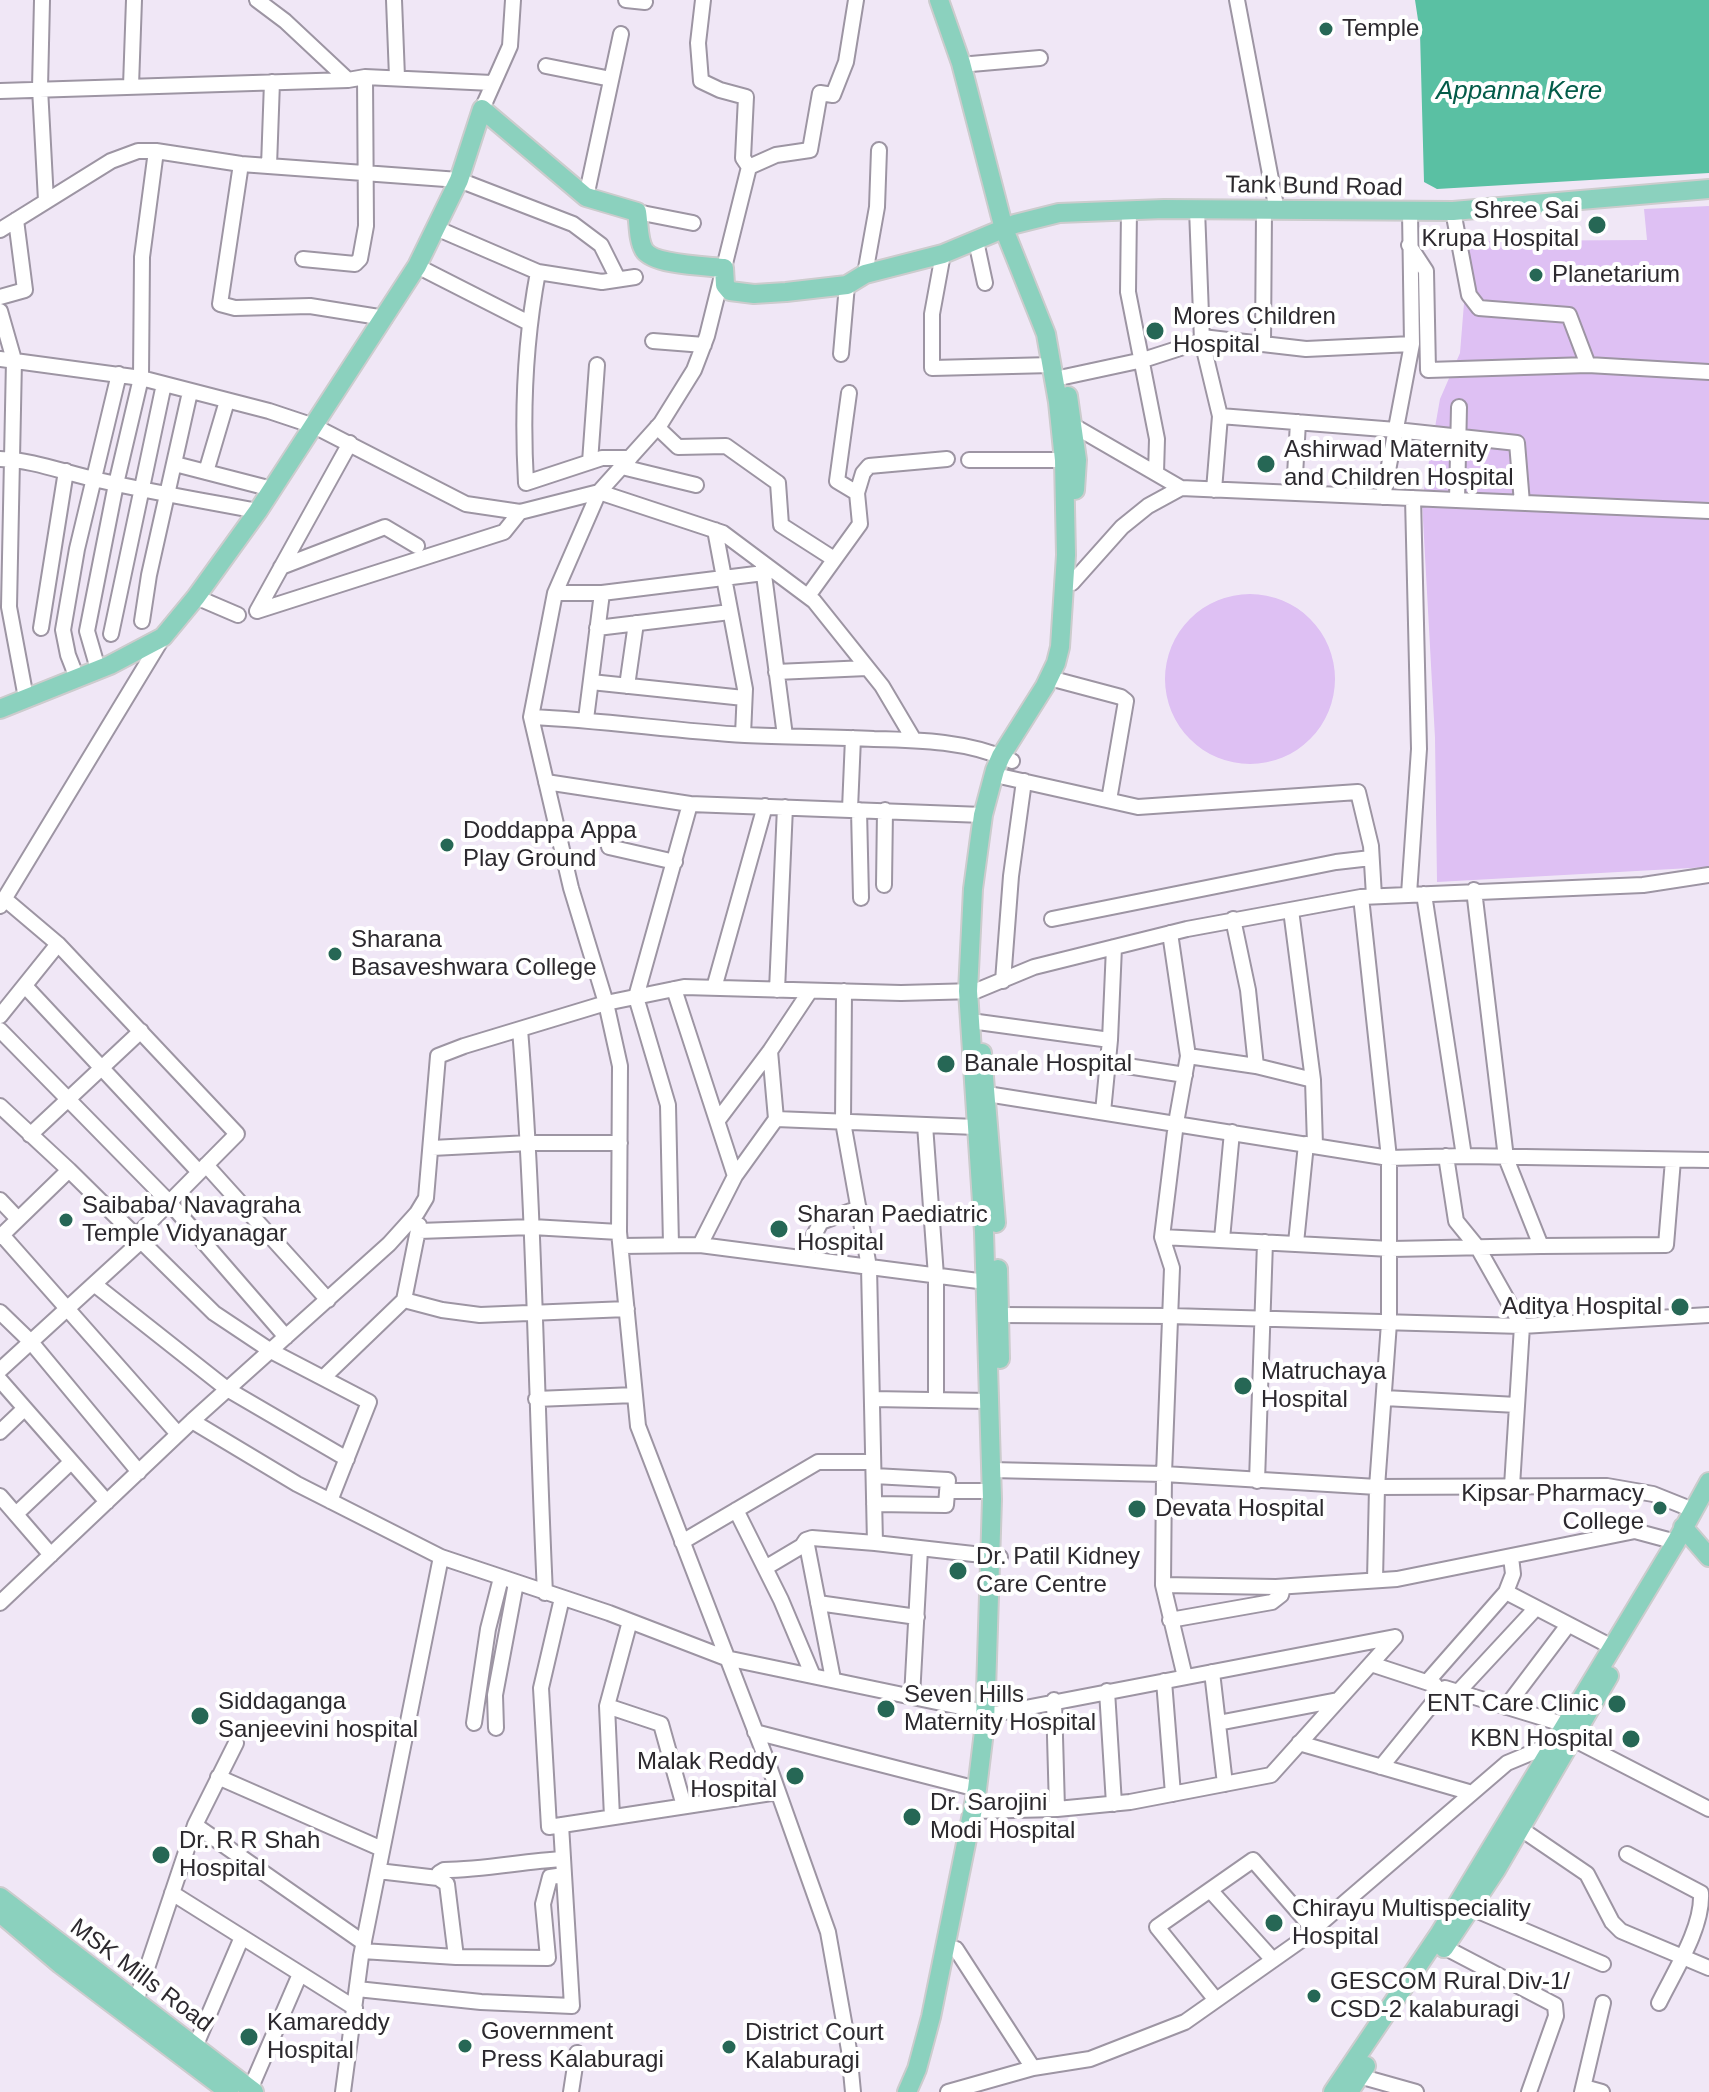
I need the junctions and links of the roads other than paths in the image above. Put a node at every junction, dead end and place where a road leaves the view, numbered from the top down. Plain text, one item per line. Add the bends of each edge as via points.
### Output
1 (42, 0) edge
2 (134, 0) edge
3 (394, 0) edge
4 (513, 0) edge
5 (626, 0) edge
6 (703, 0) edge
7 (856, 0) edge
8 (939, 0) edge
9 (949, 0) edge
10 (1237, 0) edge
11 (261, 2) edge
12 (645, 2) edge
13 (621, 34) dead end
14 (1040, 58) dead end
15 (971, 64) junction
16 (546, 66) dead end
17 (365, 77) junction
18 (397, 77) junction
19 (611, 79) junction
20 (348, 80) junction
21 (272, 82) junction
22 (492, 83) junction
23 (131, 86) junction
24 (40, 88) junction
25 (0, 91) edge
26 (482, 109) junction
27 (879, 150) dead end
28 (156, 151) junction
29 (241, 164) junction
30 (269, 166) junction
31 (749, 167) junction
32 (366, 172) junction
33 (459, 180) junction
34 (1709, 189) edge
35 (586, 197) junction
36 (46, 201) junction
37 (1197, 209) junction
38 (1129, 210) junction
39 (1270, 211) junction
40 (1453, 211) junction
41 (637, 212) junction
42 (1410, 212) junction
43 (16, 220) junction
44 (693, 223) dead end
45 (1009, 227) junction
46 (436, 228) junction
47 (0, 230) edge
48 (976, 241) junction
49 (1409, 245) junction
50 (943, 254) junction
51 (303, 259) dead end
52 (417, 266) junction
53 (724, 268) junction
54 (538, 272) junction
55 (865, 274) junction
56 (635, 277) dead end
57 (618, 279) junction
58 (985, 283) dead end
59 (847, 285) junction
60 (0, 297) edge
61 (0, 311) edge
62 (385, 318) junction
63 (529, 323) junction
64 (1202, 339) junction
65 (653, 341) dead end
66 (1263, 344) junction
67 (1412, 344) junction
68 (704, 345) junction
69 (841, 354) dead end
70 (7, 360) edge
71 (1143, 360) junction
72 (597, 365) dead end
73 (1588, 365) junction
74 (1058, 371) junction
75 (1709, 372) edge
76 (119, 374) junction
77 (141, 378) junction
78 (164, 384) junction
79 (190, 392) junction
80 (849, 393) dead end
81 (227, 401) junction
82 (1459, 407) dead end
83 (1220, 416) junction
84 (1298, 422) junction
85 (314, 426) junction
86 (1074, 426) junction
87 (657, 427) junction
88 (1396, 430) junction
89 (1459, 437) junction
90 (350, 443) junction
91 (6, 459) edge
92 (947, 459) dead end
93 (969, 460) dead end
94 (1064, 460) junction
95 (590, 462) junction
96 (626, 462) junction
97 (175, 464) junction
98 (66, 471) junction
99 (206, 472) junction
100 (1156, 473) junction
101 (94, 480) junction
102 (116, 484) junction
103 (696, 485) dead end
104 (1181, 488) junction
105 (141, 489) junction
106 (272, 489) junction
107 (6, 490) edge
108 (1214, 490) junction
109 (599, 492) junction
110 (857, 493) junction
111 (1294, 493) junction
112 (168, 495) junction
113 (1383, 497) junction
114 (1413, 498) junction
115 (1457, 500) junction
116 (1522, 503) junction
117 (258, 511) junction
118 (1709, 511) edge
119 (520, 512) junction
120 (715, 530) junction
121 (417, 546) dead end
122 (834, 559) junction
123 (281, 567) junction
124 (763, 568) junction
125 (724, 580) junction
126 (1072, 583) junction
127 (555, 593) junction
128 (602, 593) junction
129 (808, 596) junction
130 (196, 597) junction
131 (730, 612) junction
132 (238, 615) dead end
133 (142, 621) dead end
134 (636, 623) junction
135 (41, 628) dead end
136 (597, 628) junction
137 (111, 634) dead end
138 (163, 637) junction
139 (867, 668) junction
140 (98, 669) junction
141 (776, 672) junction
142 (77, 678) junction
143 (1057, 680) junction
144 (591, 682) junction
145 (627, 686) junction
146 (26, 698) junction
147 (744, 698) junction
148 (0, 709) edge
149 (531, 717) junction
150 (586, 719) junction
151 (743, 735) junction
152 (785, 736) junction
153 (853, 738) junction
154 (914, 740) junction
155 (1006, 765) junction
156 (1024, 781) junction
157 (546, 782) junction
158 (1109, 800) junction
159 (690, 804) junction
160 (765, 806) junction
161 (785, 807) junction
162 (855, 810) junction
163 (885, 810) junction
164 (983, 815) junction
165 (609, 847) dead end
166 (1371, 858) junction
167 (675, 862) junction
168 (1709, 875) edge
169 (884, 885) dead end
170 (1474, 890) junction
171 (1416, 894) junction
172 (1367, 897) junction
173 (861, 898) dead end
174 (3, 903) edge
175 (1291, 910) junction
176 (1052, 919) dead end
177 (1233, 919) junction
178 (1170, 933) junction
179 (58, 944) junction
180 (1114, 947) junction
181 (1003, 981) junction
182 (25, 986) junction
183 (714, 988) junction
184 (674, 989) junction
185 (777, 990) junction
186 (810, 991) junction
187 (844, 991) junction
188 (972, 991) junction
189 (636, 997) junction
190 (606, 1003) junction
191 (0, 1016) edge
192 (978, 1022) junction
193 (520, 1029) junction
194 (0, 1030) edge
195 (141, 1031) junction
196 (1110, 1040) junction
197 (770, 1051) junction
198 (1188, 1056) junction
199 (1108, 1063) junction
200 (1256, 1066) junction
201 (102, 1069) junction
202 (1185, 1075) junction
203 (1313, 1080) junction
204 (987, 1094) junction
205 (69, 1100) junction
206 (0, 1106) edge
207 (1103, 1112) junction
208 (776, 1119) junction
209 (718, 1120) junction
210 (843, 1122) junction
211 (1176, 1123) junction
212 (925, 1125) junction
213 (976, 1127) junction
214 (1232, 1132) junction
215 (30, 1135) junction
216 (529, 1143) junction
217 (620, 1143) junction
218 (1311, 1144) junction
219 (432, 1148) junction
220 (1446, 1156) junction
221 (1464, 1156) junction
222 (1389, 1158) junction
223 (1506, 1158) junction
224 (1673, 1160) junction
225 (1709, 1160) edge
226 (203, 1169) junction
227 (69, 1170) junction
228 (735, 1176) junction
229 (0, 1200) edge
230 (169, 1202) junction
231 (859, 1208) junction
232 (417, 1213) junction
233 (18, 1219) junction
234 (532, 1227) junction
235 (419, 1231) junction
236 (1, 1236) edge
237 (1162, 1237) junction
238 (620, 1239) junction
239 (1222, 1239) junction
240 (138, 1240) junction
241 (1265, 1242) junction
242 (1296, 1243) junction
243 (671, 1245) junction
244 (700, 1245) junction
245 (1541, 1246) junction
246 (1478, 1248) junction
247 (1391, 1249) junction
248 (802, 1258) junction
249 (869, 1267) junction
250 (936, 1276) junction
251 (986, 1282) junction
252 (94, 1284) junction
253 (328, 1300) junction
254 (404, 1300) junction
255 (67, 1308) junction
256 (627, 1309) junction
257 (0, 1312) edge
258 (534, 1314) junction
259 (1000, 1315) junction
260 (1709, 1315) edge
261 (1170, 1316) junction
262 (1262, 1319) junction
263 (1389, 1323) junction
264 (1522, 1326) junction
265 (286, 1337) junction
266 (31, 1342) junction
267 (271, 1351) junction
268 (0, 1370) edge
269 (324, 1377) junction
270 (0, 1380) edge
271 (227, 1389) junction
272 (635, 1395) junction
273 (1384, 1398) junction
274 (536, 1399) junction
275 (872, 1399) junction
276 (936, 1400) junction
277 (989, 1401) junction
278 (1517, 1405) junction
279 (23, 1410) junction
280 (192, 1421) junction
281 (0, 1432) edge
282 (178, 1434) junction
283 (347, 1459) junction
284 (71, 1462) junction
285 (873, 1469) junction
286 (996, 1470) junction
287 (139, 1472) junction
288 (1164, 1474) junction
289 (1257, 1481) junction
290 (1709, 1482) edge
291 (1512, 1486) junction
292 (1377, 1487) junction
293 (947, 1491) junction
294 (992, 1491) junction
295 (0, 1496) edge
296 (330, 1501) junction
297 (107, 1502) junction
298 (874, 1504) junction
299 (1701, 1507) edge
300 (736, 1510) junction
301 (16, 1514) junction
302 (1683, 1535) junction
303 (806, 1540) junction
304 (682, 1542) junction
305 (875, 1543) junction
306 (920, 1549) junction
307 (51, 1555) junction
308 (441, 1557) junction
309 (996, 1557) junction
310 (1511, 1557) junction
311 (1709, 1557) edge
312 (765, 1568) junction
313 (501, 1578) junction
314 (0, 1580) edge
315 (1375, 1580) junction
316 (516, 1583) junction
317 (1163, 1585) junction
318 (1283, 1587) junction
319 (1506, 1592) junction
320 (545, 1593) junction
321 (5, 1598) edge
322 (562, 1598) junction
323 (818, 1603) junction
324 (1536, 1608) junction
325 (917, 1617) junction
326 (1170, 1620) junction
327 (630, 1621) junction
328 (1568, 1625) junction
329 (1612, 1647) junction
330 (726, 1658) junction
331 (1371, 1664) junction
332 (1212, 1672) junction
333 (813, 1676) junction
334 (1185, 1677) junction
335 (833, 1679) junction
336 (1164, 1681) junction
337 (1427, 1682) junction
338 (1451, 1690) junction
339 (1107, 1691) junction
340 (912, 1697) junction
341 (1054, 1700) junction
342 (1338, 1700) junction
343 (607, 1706) junction
344 (1506, 1707) junction
345 (990, 1713) junction
346 (474, 1723) dead end
347 (1218, 1723) junction
348 (496, 1728) dead end
349 (755, 1732) junction
350 (1565, 1736) junction
351 (236, 1743) dead end
352 (1299, 1743) junction
353 (1381, 1767) junction
354 (218, 1777) junction
355 (1225, 1784) junction
356 (977, 1789) junction
357 (778, 1792) junction
358 (1472, 1793) junction
359 (1173, 1794) junction
360 (1114, 1804) junction
361 (684, 1806) junction
362 (1057, 1809) junction
363 (1709, 1809) edge
364 (977, 1811) junction
365 (612, 1817) junction
366 (195, 1825) junction
367 (561, 1825) junction
368 (1521, 1829) junction
369 (382, 1849) junction
370 (1627, 1854) dead end
371 (563, 1859) junction
372 (378, 1871) junction
373 (564, 1875) junction
374 (438, 1878) junction
375 (1210, 1890) junction
376 (172, 1893) junction
377 (0, 1897) edge
378 (1471, 1908) junction
379 (0, 1913) edge
380 (1313, 1929) junction
381 (242, 1937) junction
382 (363, 1947) junction
383 (1444, 1947) junction
384 (950, 1948) junction
385 (456, 1957) junction
386 (1681, 1958) junction
387 (1273, 1960) junction
388 (1603, 1964) dead end
389 (1709, 1968) edge
390 (300, 1974) junction
391 (357, 1989) junction
392 (1216, 2000) junction
393 (1603, 2003) dead end
394 (1659, 2003) dead end
395 (355, 2008) junction
396 (133, 2010) junction
397 (195, 2047) junction
398 (577, 2053) dead end
399 (1033, 2068) junction
400 (1359, 2076) junction
401 (1583, 2089) edge
402 (251, 2091) edge
403 (229, 2092) edge
404 (343, 2092) edge
405 (571, 2092) edge
406 (853, 2092) edge
407 (907, 2092) edge
408 (916, 2092) edge
409 (948, 2092) edge
410 (1333, 2092) edge
411 (1349, 2092) edge
412 (1416, 2092) edge
413 (1529, 2092) edge
414 (1602, 2092) edge

1 - 24 street
2 - 23 street
3 - 18 street
4 - 22 street via 510,46
5 - 12 street
6 - 31 street via 701,81 746,97 743,158
7 - 31 street via 846,62 833,95 820,93 810,150 776,155
8 - 45 main road
9 - 15 main road
10 - 39 street
11 - 20 street
13 - 19 street
14 - 15 street
15 - 45 main road
16 - 19 street
17 - 18 street
17 - 20 street
17 - 32 street
18 - 22 street
19 - 35 street
20 - 21 street
21 - 23 street
21 - 30 street
22 - 26 street
23 - 24 street
24 - 25 street
24 - 36 street
26 - 33 main road
26 - 35 main road
27 - 55 street via 877,207
28 - 29 street
28 - 36 street via 111,161
28 - 77 street via 142,257
29 - 30 street
29 - 62 street via 220,304 310,306
30 - 32 street
31 - 53 street
32 - 33 street
32 - 51 street via 366,226 358,263
33 - 46 main road
33 - 57 street via 573,224 601,245
34 - 40 main road, Tank Bund Road
35 - 41 main road
36 - 43 street
37 - 38 main road, Tank Bund Road
37 - 39 main road, Tank Bund Road
37 - 64 street
38 - 45 main road, Tank Bund Road via 1059,213
38 - 71 street via 1128,292
39 - 42 main road, Tank Bund Road
39 - 66 street
40 - 42 main road, Tank Bund Road
40 - 73 street via 1469,295 1477,306 1569,315
41 - 44 street
41 - 53 main road via 647,254
42 - 49 street
43 - 47 street
43 - 60 street via 25,290
45 - 48 main road, Tank Bund Road
45 - 74 main road via 1055,328
46 - 52 main road
46 - 54 street
48 - 50 main road, Tank Bund Road
48 - 58 street
49 - 67 street
49 - 73 street via 1426,271 1428,370
50 - 55 main road, Tank Bund Road
50 - 74 street via 932,314 932,368
52 - 62 main road
52 - 63 street
53 - 59 main road via 725,285 741,293
53 - 68 street
54 - 57 street via 602,282
54 - 63 street
55 - 59 main road, Tank Bund Road
56 - 57 street
59 - 69 street
61 - 70 street
62 - 85 main road
63 - 95 street via 526,483
64 - 66 street
64 - 71 street
64 - 83 street
65 - 68 street
66 - 67 street via 1306,349
67 - 88 street
68 - 87 street via 685,388
70 - 76 street
70 - 91 street
71 - 74 street
71 - 100 street via 1157,439
72 - 95 street
73 - 75 street
74 - 86 main road
74 - 94 main road
76 - 77 street
76 - 101 street
77 - 78 street
77 - 102 street
78 - 79 street
78 - 105 street
79 - 81 street
79 - 97 street
80 - 110 street via 837,481
81 - 85 street
81 - 99 street
82 - 89 street
83 - 84 street
83 - 108 street
84 - 88 street
84 - 111 street
85 - 90 street
85 - 106 main road
86 - 100 street
86 - 126 main road
87 - 96 street
87 - 122 street via 678,447 726,446 778,483 781,525
88 - 89 street
88 - 113 street
89 - 115 street
89 - 116 street via 1518,444
90 - 119 street via 466,504
90 - 123 street
91 - 98 street
91 - 107 street
92 - 110 street via 869,466
93 - 94 street
94 - 155 main road via 1066,555 1060,647
95 - 96 street
96 - 103 street
96 - 109 street
97 - 99 street
97 - 112 street
98 - 101 street
98 - 135 street
99 - 106 street
100 - 104 street
101 - 102 street
101 - 142 street via 63,630
102 - 105 street
102 - 140 street via 87,631
104 - 108 street
104 - 126 street via 1122,527
105 - 112 street
105 - 137 street
106 - 117 main road
107 - 146 street via 9,607
108 - 111 street
109 - 119 street
109 - 120 street
109 - 127 street
110 - 122 street via 860,524
111 - 113 street
112 - 117 street
112 - 133 street
113 - 114 street
114 - 115 street
114 - 171 street via 1419,749
115 - 116 street
116 - 118 street
117 - 130 main road
119 - 123 street via 504,532 257,611
120 - 124 street
120 - 125 street
121 - 123 street via 385,527
122 - 129 street
124 - 125 street
124 - 129 street
124 - 141 street
125 - 128 street
125 - 131 street
126 - 143 main road via 1065,658
127 - 128 street
127 - 149 street
128 - 136 street
129 - 139 street
130 - 132 street
130 - 138 main road
131 - 134 street
131 - 147 street
134 - 136 street
134 - 145 street
136 - 144 street
138 - 140 main road
138 - 174 street
139 - 141 street
139 - 154 street
140 - 142 main road
141 - 152 street
142 - 146 main road
143 - 155 main road
143 - 158 street via 1126,701
144 - 145 street
144 - 150 street
145 - 147 street
146 - 148 main road
147 - 151 street
149 - 150 street
149 - 157 street
150 - 151 street
151 - 152 street
152 - 153 street
153 - 154 street
153 - 162 street
154 - 155 street via 959,744
155 - 156 street
155 - 164 main road via 988,792
155 - 188 main road via 993,821
156 - 158 street
156 - 181 street
157 - 159 street
157 - 190 street
158 - 166 street via 1138,807 1358,792
159 - 160 street
159 - 167 street
160 - 161 street
160 - 183 street
161 - 162 street
161 - 185 street
162 - 163 street
162 - 173 street
163 - 164 street
163 - 169 street
164 - 188 main road via 973,889
165 - 167 street
166 - 172 street
166 - 176 street
167 - 189 street
168 - 170 street via 1643,885
170 - 171 street
170 - 223 street
171 - 172 street
171 - 221 street
172 - 175 street
172 - 222 street
174 - 179 street
175 - 177 street
175 - 203 street
177 - 178 street
177 - 200 street
178 - 180 street
178 - 198 street
179 - 182 street
179 - 195 street
180 - 181 street via 1034,967
180 - 196 street
181 - 188 street
182 - 191 street
182 - 201 street
183 - 184 street
183 - 185 street
184 - 189 street
184 - 209 street
185 - 186 street
186 - 187 street
186 - 197 street
187 - 188 street
187 - 210 street
188 - 192 main road
188 - 213 main road
189 - 190 street
189 - 243 street via 668,1105
190 - 193 street
190 - 217 street via 620,1066
192 - 196 street
192 - 204 main road
193 - 216 street
193 - 219 street via 438,1056
194 - 205 street
195 - 201 street
195 - 226 street via 237,1134
196 - 199 street
197 - 208 street
197 - 209 street
198 - 200 street
198 - 202 street
199 - 202 street
199 - 207 street
200 - 203 street
201 - 205 street
201 - 226 street
202 - 211 street
203 - 218 street
204 - 207 street
204 - 259 main road
205 - 215 street
205 - 230 street
206 - 215 street
207 - 211 street
208 - 210 street
208 - 228 street
209 - 228 street
210 - 212 street
210 - 231 street
211 - 214 street
211 - 237 street
212 - 213 street
212 - 250 street
213 - 251 main road
214 - 218 street
214 - 239 street
215 - 227 street
216 - 217 street
216 - 219 street
216 - 234 street
217 - 238 street
218 - 222 street
218 - 242 street
219 - 232 street via 426,1198
220 - 221 street
220 - 222 street
220 - 246 street via 1456,1221
221 - 223 street
222 - 247 street
223 - 224 street
223 - 245 street
224 - 225 street
224 - 245 street via 1666,1245
226 - 230 street
226 - 253 street
227 - 233 street
227 - 240 street
228 - 244 street
229 - 233 street
230 - 240 street
230 - 265 street
231 - 248 street via 821,1222
231 - 249 street
232 - 235 street
232 - 253 street
233 - 236 street
234 - 235 street
234 - 238 street
234 - 258 street
235 - 254 street
236 - 255 street
237 - 239 street
237 - 261 street via 1172,1268
238 - 243 street
238 - 256 street
239 - 241 street
240 - 252 street
240 - 267 street via 214,1313
241 - 242 street
241 - 262 street
242 - 247 street
243 - 244 street
244 - 248 street
245 - 246 street
246 - 247 street
246 - 264 street
247 - 263 street
248 - 249 street
249 - 250 street
249 - 275 street
250 - 251 street
250 - 276 street
251 - 277 main road
252 - 255 street
252 - 271 street
253 - 265 street
254 - 258 street via 480,1315
254 - 269 street
255 - 266 street
255 - 282 street
256 - 258 street
256 - 272 street
257 - 266 street
258 - 274 street
259 - 261 street
259 - 286 main road
260 - 264 street
261 - 262 street
261 - 288 street
262 - 263 street
262 - 289 street
263 - 264 street
263 - 273 street
264 - 278 street
265 - 267 street
266 - 268 street
266 - 287 street
267 - 269 street
267 - 271 street
269 - 283 street via 369,1402
270 - 279 street
271 - 280 street
271 - 283 street
272 - 274 street
272 - 304 street via 638,1426
273 - 278 street
273 - 292 street
274 - 320 street
275 - 276 street
275 - 285 street
276 - 277 street
277 - 286 main road
278 - 291 street
279 - 281 street
279 - 284 street
280 - 282 street
280 - 296 street
282 - 287 street
283 - 296 street
284 - 297 street
284 - 301 street
285 - 293 street via 948,1480
285 - 298 street
285 - 300 street via 818,1462
286 - 288 street
286 - 294 main road
286 - 309 main road
287 - 297 street
288 - 289 street
288 - 317 street
289 - 292 street
290 - 299 main road
291 - 292 street
291 - 299 street via 1607,1486
292 - 315 street
293 - 294 street
293 - 298 street via 946,1505
294 - 309 main road
295 - 301 street
296 - 308 street
297 - 307 street
298 - 305 street
299 - 302 main road
300 - 304 street
300 - 312 street
301 - 307 street
302 - 310 street via 1635,1531
302 - 311 main road
302 - 329 main road
302 - 350 main road
303 - 305 street
303 - 312 street
303 - 323 street
304 - 330 street
305 - 306 street
306 - 309 street
306 - 325 street
307 - 321 street
308 - 313 street
308 - 369 street
309 - 345 main road
310 - 315 street
310 - 319 street via 1513,1574
312 - 333 street
313 - 316 street
313 - 346 street
314 - 321 street
315 - 318 street
316 - 320 street
316 - 348 street via 495,1695
317 - 318 street
317 - 326 street
318 - 326 street via 1272,1602
319 - 324 street
319 - 337 street
320 - 322 street
322 - 327 street
322 - 367 street via 541,1688 549,1827
323 - 325 street
323 - 335 street
324 - 328 street
324 - 338 street
325 - 340 street
326 - 334 street
327 - 330 street
327 - 343 street
328 - 329 street
328 - 344 street
329 - 350 main road
330 - 333 street
330 - 349 street
331 - 332 street via 1395,1637
331 - 337 street
331 - 342 street
332 - 334 street
332 - 347 street
333 - 335 street
334 - 336 street
335 - 340 street
336 - 339 street
336 - 359 street
337 - 338 street
338 - 344 street
338 - 353 street
339 - 341 street
339 - 360 street
340 - 345 street
341 - 345 street
341 - 362 street
342 - 347 street
342 - 352 street
343 - 361 street via 661,1724
343 - 365 street
344 - 350 street
345 - 356 main road
345 - 364 main road
347 - 355 street
349 - 356 street
349 - 357 street
350 - 358 street via 1507,1763
350 - 363 street
350 - 368 main road
350 - 410 main road
351 - 354 street
352 - 353 street
352 - 355 street via 1271,1775
353 - 358 street
354 - 366 street
354 - 369 street
355 - 359 street
356 - 364 main road
357 - 361 street
357 - 406 street via 828,1932
358 - 380 street
359 - 360 street
360 - 362 street
361 - 365 street
362 - 364 street
364 - 384 main road
365 - 367 street
366 - 376 street
366 - 382 street
367 - 371 street
368 - 378 main road
368 - 386 street via 1587,1874 1621,1931
369 - 372 street
370 - 386 street via 1701,1893
371 - 373 street
371 - 374 street via 444,1870
372 - 374 street
372 - 382 street
373 - 385 street via 550,1877 543,1904 548,1958
373 - 391 street via 572,2006
374 - 385 street via 447,1884
375 - 380 street via 1253,1860
375 - 387 street
375 - 392 street via 1157,1927
376 - 381 street
376 - 396 street
377 - 396 main road, MSK Mills Road
378 - 383 main road
378 - 388 street
379 - 396 main road, MSK Mills Road
380 - 387 street
381 - 390 street
381 - 397 street
382 - 385 street
382 - 391 street
383 - 400 main road
383 - 413 street via 1555,2005 1556,2016
384 - 399 street
384 - 407 main road
384 - 408 main road via 937,2043
386 - 389 street
386 - 394 street
387 - 392 street
390 - 395 street
390 - 402 street
391 - 395 street
392 - 399 street via 1185,2022 1090,2059
393 - 401 street
395 - 404 street
396 - 397 main road, MSK Mills Road
396 - 403 main road, MSK Mills Road
397 - 402 main road, MSK Mills Road
398 - 405 street
399 - 409 street
400 - 411 main road
400 - 412 street
401 - 414 street

